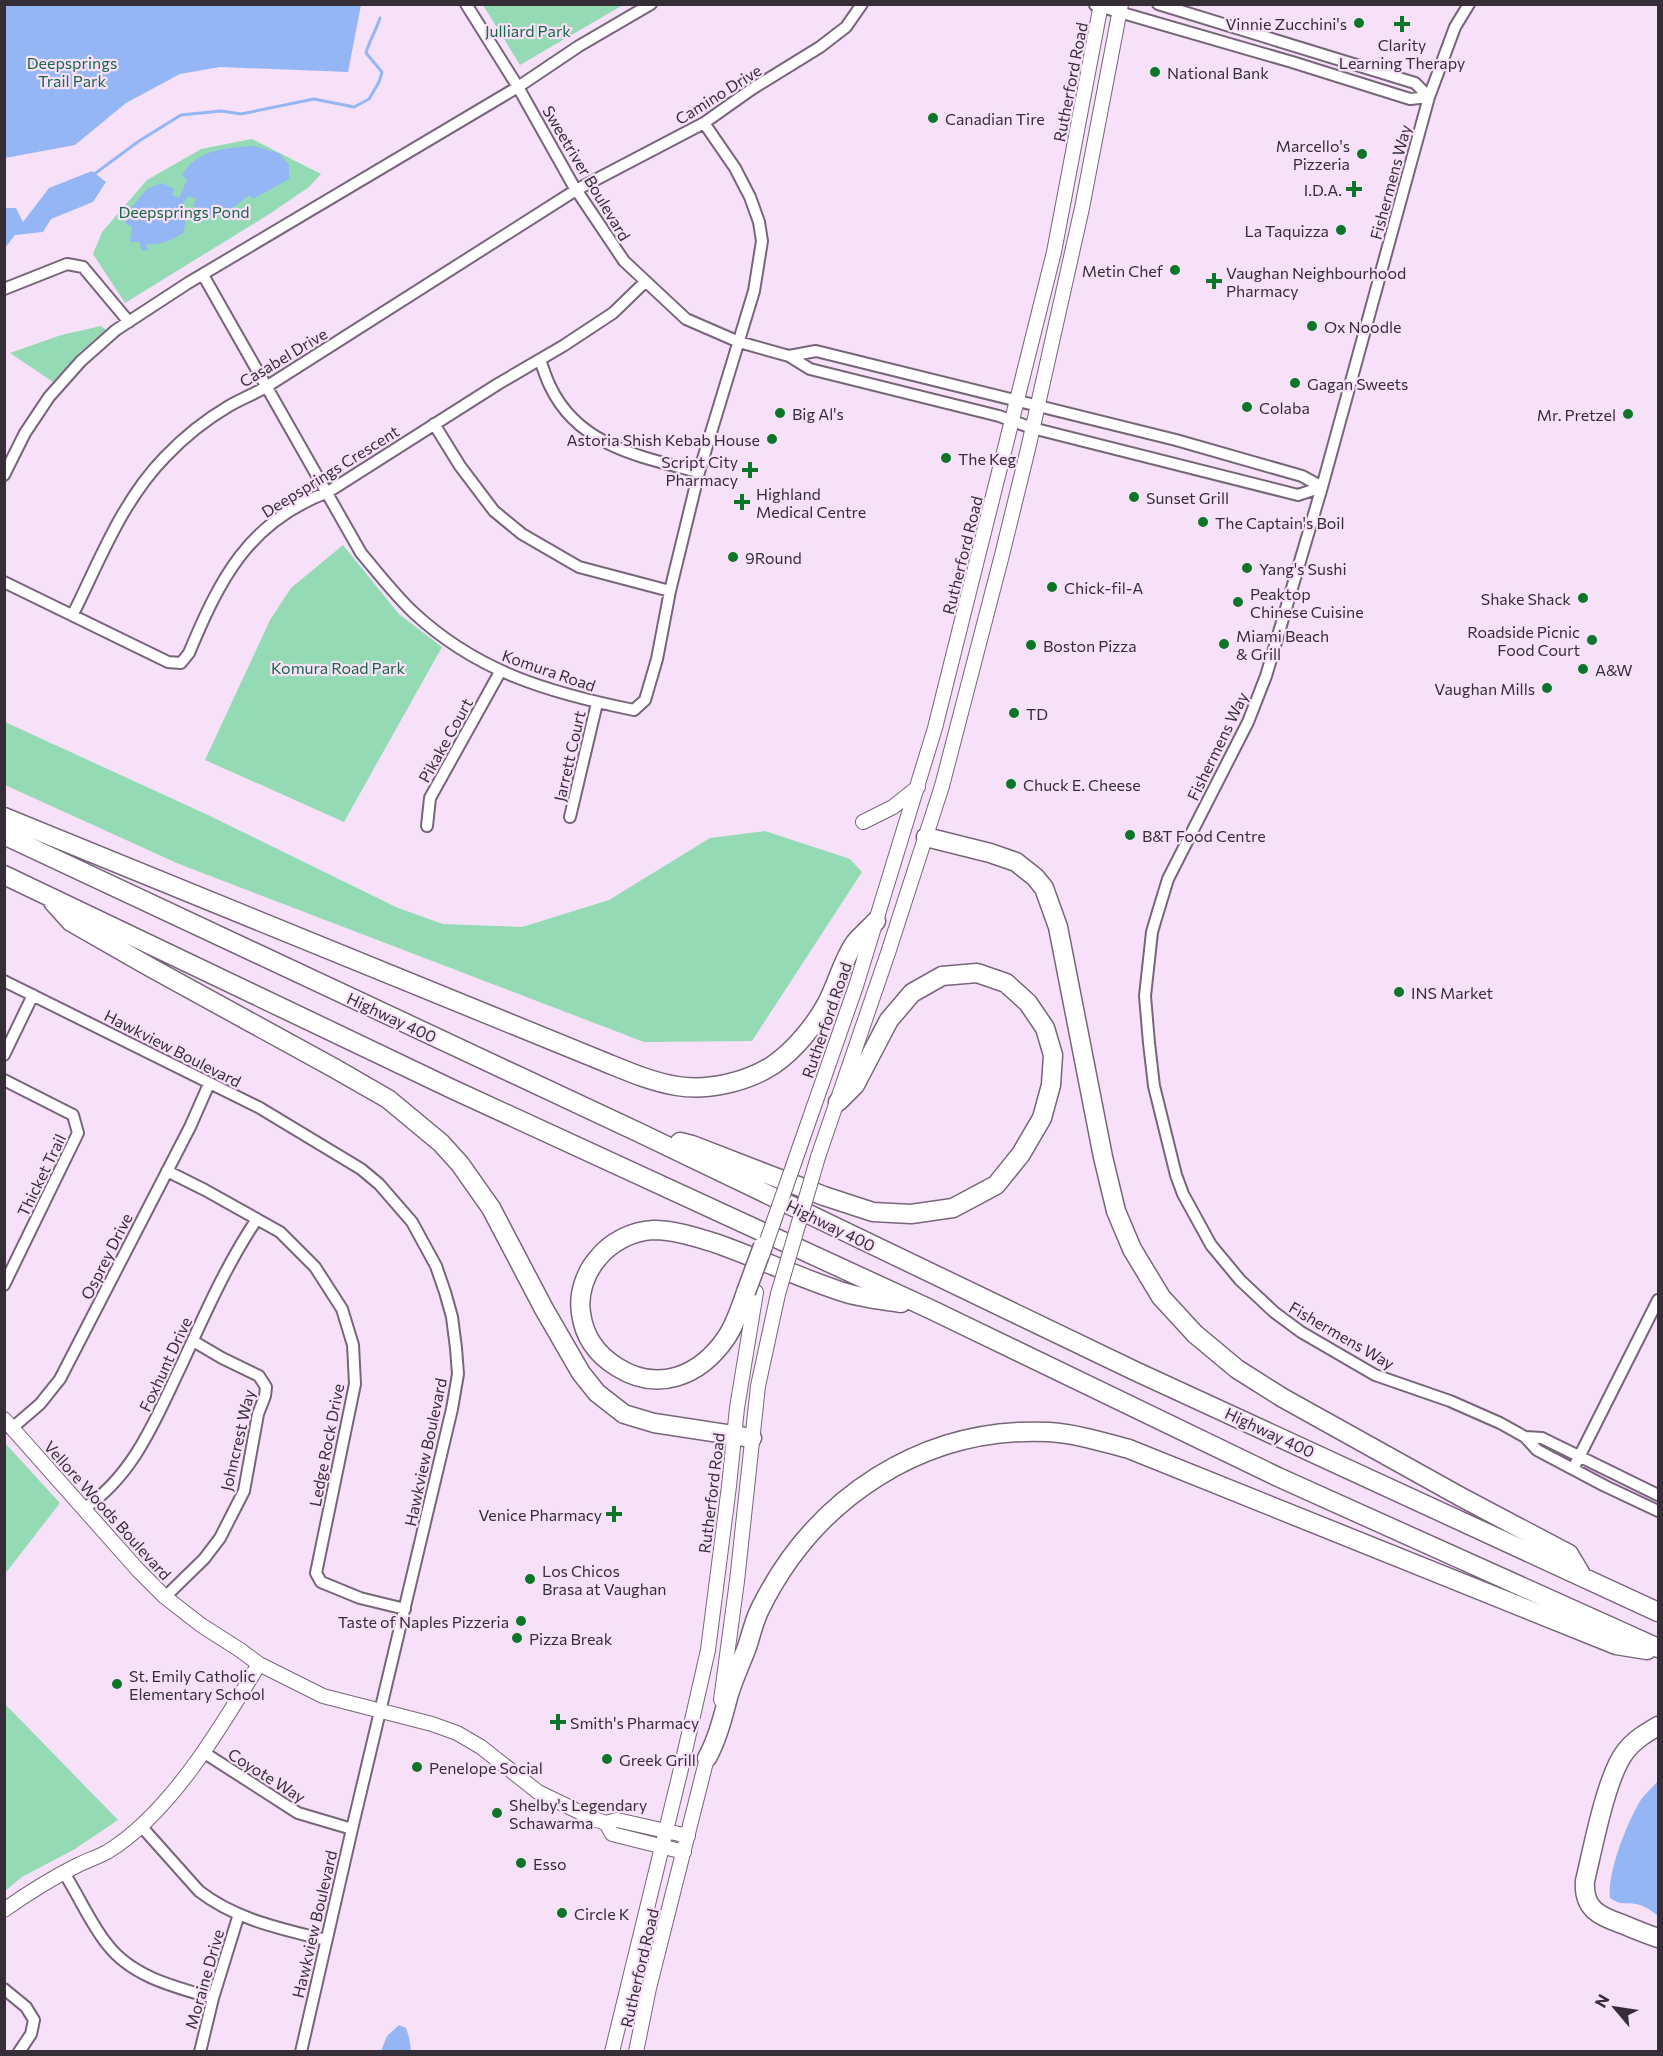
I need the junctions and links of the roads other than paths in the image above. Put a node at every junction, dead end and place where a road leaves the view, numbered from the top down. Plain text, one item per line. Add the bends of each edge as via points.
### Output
1 (466, 4) edge
2 (651, 4) edge
3 (862, 4) edge
4 (1158, 4) edge
5 (1469, 4) edge
6 (1099, 5) edge
7 (1121, 8) edge
8 (518, 87) junction
9 (1429, 97) junction
10 (704, 123) junction
11 (576, 190) junction
12 (203, 275) junction
13 (645, 282) junction
14 (4, 289) edge
15 (129, 322) junction
16 (739, 342) junction
17 (789, 356) junction
18 (540, 360) junction
19 (266, 387) junction
20 (1018, 401) junction
21 (1038, 406) junction
22 (1013, 421) junction
23 (434, 424) junction
24 (1032, 428) junction
25 (699, 472) junction
26 (4, 476) edge
27 (1323, 488) junction
28 (328, 492) junction
29 (4, 582) edge
30 (670, 591) junction
31 (73, 614) junction
32 (500, 672) junction
33 (597, 703) junction
34 (918, 787) junction
35 (4, 817) edge
36 (570, 817) dead end
37 (863, 822) dead end
38 (427, 826) dead end
39 (4, 835) edge
40 (926, 837) junction
41 (903, 838) junction
42 (4, 875) edge
43 (46, 894) junction
44 (876, 921) junction
45 (4, 981) edge
46 (33, 995) junction
47 (4, 1055) edge
48 (4, 1080) edge
49 (209, 1084) junction
50 (838, 1102) junction
51 (640, 1133) junction
52 (167, 1171) junction
53 (257, 1219) junction
54 (764, 1246) joint
55 (4, 1285) edge
56 (751, 1292) junction
57 (1659, 1300) edge
58 (930, 1309) junction
59 (192, 1341) junction
60 (8, 1424) edge
61 (743, 1437) junction
62 (1525, 1437) junction
63 (1580, 1456) junction
64 (1573, 1469) junction
65 (1659, 1495) edge
66 (83, 1509) junction
67 (1659, 1511) edge
68 (1583, 1577) junction
69 (165, 1597) junction
70 (405, 1609) junction
71 (1659, 1612) edge
72 (1659, 1650) edge
73 (259, 1664) junction
74 (381, 1712) junction
75 (1659, 1726) edge
76 (202, 1752) junction
77 (707, 1758) junction
78 (606, 1823) junction
79 (141, 1826) junction
80 (352, 1829) junction
81 (666, 1831) junction
82 (688, 1836) junction
83 (662, 1847) junction
84 (684, 1852) junction
85 (64, 1873) junction
86 (4, 1910) edge
87 (239, 1914) junction
88 (1659, 1938) edge
89 (326, 1940) junction
90 (4, 1989) edge
91 (213, 1998) junction
92 (20, 2052) edge
93 (200, 2052) edge
94 (301, 2052) edge
95 (612, 2052) edge
96 (636, 2052) edge

1 - 8 street, Sweetriver Boulevard
2 - 8 street
3 - 10 street, Camino Drive via 846,27 829,40
4 - 9 street via 1415,83
5 - 9 street, Fishermens Way via 1455,27
6 - 7 street
6 - 20 main road, Rutherford Road via 1054,252
7 - 9 street via 1410,99
7 - 21 main road, Rutherford Road
8 - 11 street, Sweetriver Boulevard
8 - 12 street
9 - 27 street, Fishermens Way
10 - 11 street, Camino Drive
10 - 16 street, Komura Road via 735,168 759,222 762,241 754,291
11 - 13 street, Sweetriver Boulevard via 624,261
11 - 19 street, Casabel Drive
12 - 15 street
12 - 19 street, Komura Road
13 - 16 street, Sweetriver Boulevard via 686,319
13 - 18 street, Deepsprings Crescent via 613,313
14 - 15 street via 67,264 83,267
15 - 26 street via 81,361 49,397
16 - 17 street, Sweetriver Boulevard
16 - 25 street, Komura Road
17 - 20 street, Sweetriver Boulevard via 816,351
17 - 22 street, Sweetriver Boulevard via 810,369
18 - 23 street, Deepsprings Crescent
18 - 25 street via 550,388 587,432 612,447
19 - 28 street, Komura Road
19 - 31 street, Casabel Drive via 198,428 158,464 125,508
20 - 21 street, Sweetriver Boulevard
20 - 22 main road, Rutherford Road
21 - 24 main road, Rutherford Road
21 - 27 street, Sweetriver Boulevard via 1302,476
22 - 24 street, Sweetriver Boulevard
22 - 34 main road, Rutherford Road
23 - 28 street, Deepsprings Crescent
23 - 30 street via 494,511 522,534 579,567
24 - 27 street, Sweetriver Boulevard via 1298,495
24 - 40 main road, Rutherford Road
25 - 30 street, Komura Road
27 - 62 street, Fishermens Way via 1266,676 1248,722 1168,879 1152,932 1145,996 1154,1086 1183,1194 1211,1245 1240,1280 1301,1332 1375,1376 1460,1405
28 - 31 street, Deepsprings Crescent via 266,527 238,556 182,663 168,662
28 - 32 street, Komura Road via 361,553 392,591 435,630
29 - 31 street, Deepsprings Crescent
30 - 33 street, Komura Road via 645,700 634,710
32 - 33 street, Komura Road
32 - 38 street, Pikake Court via 430,798
33 - 36 street, Jarrett Court
34 - 37 main road via 893,807
34 - 41 main road, Rutherford Road
35 - 44 highway via 574,1050 678,1086 724,1084 774,1065 812,1025 827,1003 854,945
39 - 51 highway, Highway 400
40 - 41 main road
40 - 50 main road, Rutherford Road
40 - 68 highway via 1016,862 1044,888 1058,927 1116,1211 1132,1249 1161,1297 1194,1334 1238,1369 1283,1398 1569,1554
41 - 44 main road, Rutherford Road
42 - 43 highway, Highway 400
43 - 58 highway, Highway 400 via 452,1089
43 - 61 highway via 71,922 388,1099 441,1143 491,1208 544,1309 597,1393 624,1414 654,1424
44 - 54 main road, Rutherford Road, bridge
45 - 46 street, Hawkview Boulevard
46 - 47 street
46 - 49 street, Hawkview Boulevard
48 - 55 street, Thicket Trail via 73,1115 78,1133
49 - 52 street, Osprey Drive
49 - 70 street, Hawkview Boulevard via 260,1108 361,1169 412,1222 436,1266 452,1317 458,1374
50 - 51 highway via 855,1085 889,1020 912,993 942,976 977,973 1006,983 1028,1003 1045,1028 1053,1055 1051,1085 1042,1118 1021,1154 996,1185 953,1208 910,1214 873,1212 692,1145
50 - 61 main road, Rutherford Road, bridge via 777,1293
51 - 68 highway, Highway 400 via 1135,1371
52 - 53 street, Ledge Rock Drive
52 - 60 street, Osprey Drive via 60,1379 40,1404
53 - 59 street, Foxhunt Drive via 232,1259
53 - 70 street, Ledge Rock Drive via 280,1232 315,1267 342,1309 353,1346 355,1384 316,1573 321,1582 342,1591
54 - 56 highway, bridge
56 - 58 highway via 711,1357 698,1368 666,1380 628,1374 609,1363 596,1351 583,1329 582,1286 593,1264 622,1238 653,1230 730,1248 845,1293
56 - 61 main road, Rutherford Road via 737,1408
57 - 63 street
58 - 72 highway, Highway 400 via 1278,1477
59 - 66 street, Foxhunt Drive via 137,1455
59 - 69 street, Johncrest Way via 259,1376 266,1387 240,1498 220,1538
60 - 66 main road, Vellore Woods Boulevard
61 - 77 main road, Rutherford Road via 737,1581 722,1693
61 - 81 main road, Rutherford Road via 708,1650
62 - 63 street, Fishermens Way via 1542,1438
62 - 64 street, Fishermens Way via 1537,1450
63 - 64 street
63 - 65 street, Fishermens Way
64 - 67 street, Fishermens Way
66 - 69 main road, Vellore Woods Boulevard
68 - 71 highway, Highway 400
69 - 73 main road, Vellore Woods Boulevard
70 - 74 street, Hawkview Boulevard
72 - 77 highway via 1616,1645 1129,1449 1051,1432 988,1436 948,1443 906,1460 839,1504 809,1534 759,1611
73 - 74 main road, Vellore Woods Boulevard via 323,1696
73 - 76 main road
74 - 78 main road, Vellore Woods Boulevard via 458,1733 538,1792
74 - 80 street, Hawkview Boulevard
75 - 88 highway via 1637,1739 1624,1753 1608,1789 1584,1891 1600,1916
76 - 79 main road via 178,1786
76 - 80 street, Coyote Way via 298,1813
77 - 82 main road, Rutherford Road
78 - 81 main road, Vellore Woods Boulevard via 616,1820
78 - 83 main road, Vellore Woods Boulevard via 612,1834
79 - 85 main road via 108,1852
79 - 87 street via 200,1891
80 - 89 street, Hawkview Boulevard
81 - 82 main road, Vellore Woods Boulevard
81 - 83 main road, Rutherford Road
82 - 84 main road, Rutherford Road
83 - 84 main road, Vellore Woods Boulevard
83 - 95 main road, Rutherford Road
84 - 96 main road, Rutherford Road
85 - 86 main road
85 - 91 street via 107,1945 132,1968 176,1988
87 - 89 street
87 - 91 street, Moraine Drive
89 - 94 street, Hawkview Boulevard
90 - 92 street via 26,2007 34,2020
91 - 93 street, Moraine Drive

